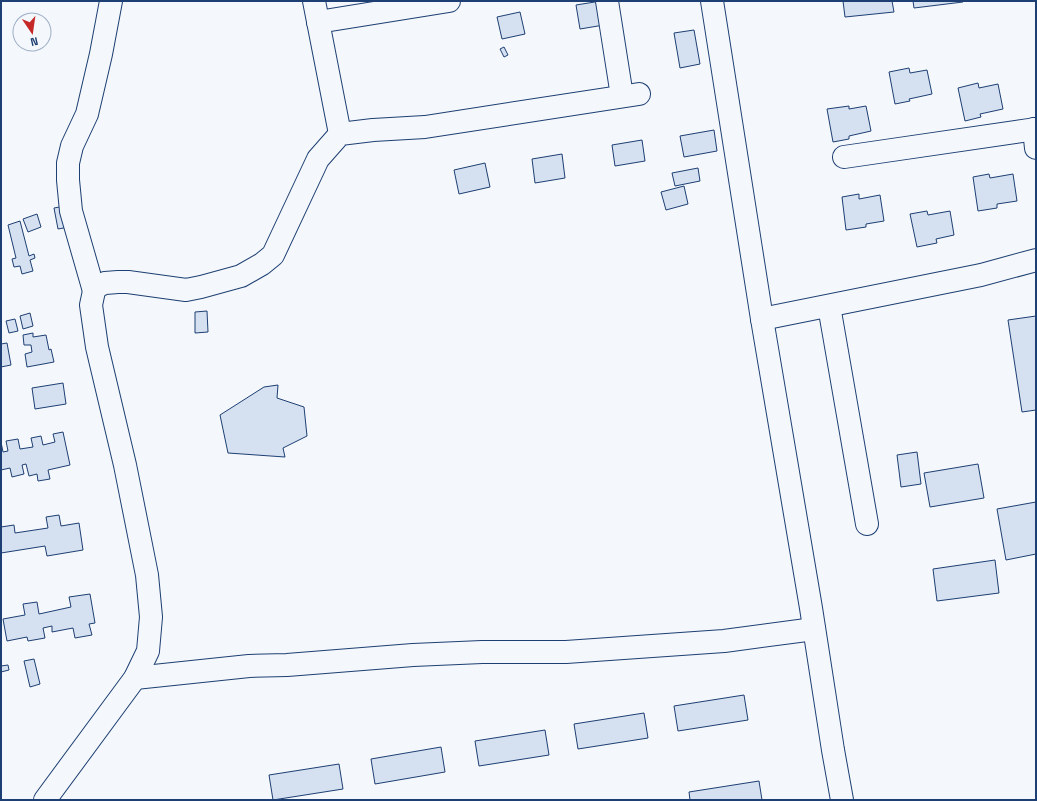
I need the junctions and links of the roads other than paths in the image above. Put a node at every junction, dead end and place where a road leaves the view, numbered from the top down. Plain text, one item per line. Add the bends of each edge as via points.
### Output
1 (111, 1) edge
2 (314, 1) edge
3 (449, 1) edge
4 (607, 1) edge
5 (712, 1) edge
6 (318, 22) junction
7 (340, 134) junction
8 (1035, 135) edge
9 (844, 158) dead end
10 (1036, 260) edge
11 (94, 292) junction
12 (829, 306) junction
13 (762, 319) junction
14 (866, 524) dead end
15 (814, 629) junction
16 (136, 678) junction
17 (45, 800) edge
18 (842, 800) edge

1 - 11 street via 87,114 72,146 68,163 71,211
2 - 6 street
3 - 6 street
4 - 7 street via 631,95 425,127
5 - 13 street
6 - 7 street
7 - 11 street via 318,159 274,255 262,264 241,276 186,290 118,282 105,283 98,286
8 - 9 street
10 - 12 street via 981,275
11 - 16 street via 91,305 97,347 126,465 147,575 151,617 148,651
12 - 13 street
12 - 14 street
13 - 15 street
15 - 16 street via 724,641 566,652 482,652 358,658
15 - 18 street
16 - 17 street

